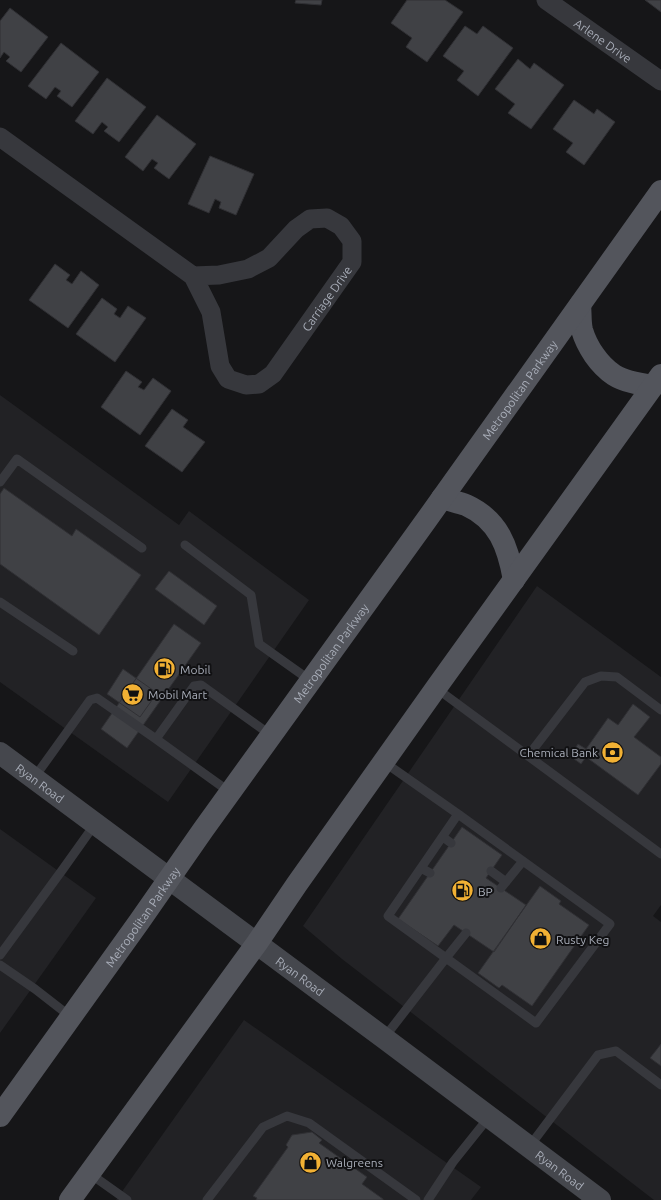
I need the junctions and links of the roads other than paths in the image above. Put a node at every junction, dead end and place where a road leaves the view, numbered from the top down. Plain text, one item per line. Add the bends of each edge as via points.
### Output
1 (546, 0) edge
2 (661, 81) edge
3 (0, 137) edge
4 (661, 191) edge
5 (192, 276) junction
6 (580, 305) junction
7 (657, 380) edge
8 (0, 482) edge
9 (442, 498) junction
10 (185, 545) dead end
11 (142, 548) dead end
12 (514, 580) junction
13 (0, 602) edge
14 (73, 651) dead end
15 (311, 681) junction
16 (436, 688) junction
17 (661, 710) edge
18 (272, 736) junction
19 (156, 739) junction
20 (0, 753) edge
21 (528, 756) junction
22 (384, 762) junction
23 (34, 778) junction
24 (230, 793) junction
25 (458, 814) junction
26 (95, 824) junction
27 (443, 837) junction
28 (451, 843) dead end
29 (661, 854) edge
30 (522, 861) junction
31 (422, 868) junction
32 (491, 871) dead end
33 (430, 873) dead end
34 (169, 878) junction
35 (408, 888) junction
36 (416, 894) dead end
37 (466, 933) dead end
38 (257, 943) junction
39 (0, 954) edge
40 (446, 958) junction
41 (0, 965) edge
42 (71, 1017) junction
43 (384, 1038) junction
44 (661, 1085) edge
45 (0, 1116) edge
46 (489, 1117) junction
47 (529, 1147) junction
48 (89, 1173) junction
49 (70, 1200) edge
50 (127, 1200) edge
51 (207, 1200) edge
52 (416, 1200) edge
53 (428, 1200) edge
54 (600, 1200) edge

1 - 2 street, Arlene Drive
3 - 5 street, Carriage Drive
4 - 6 main road, Metropolitan Parkway
5 - 5 street, Carriage Drive via 211,312 220,366 228,379 246,385 259,384 273,374 352,262 352,241 341,226 327,218 310,219 296,229 270,258 248,269 219,275
6 - 7 main road via 582,330 591,351 603,366 615,376 633,382
6 - 9 main road, Metropolitan Parkway
7 - 12 main road
8 - 11 lane via 17,459
9 - 12 main road via 470,507 492,525 510,557
9 - 15 main road, Metropolitan Parkway
10 - 15 lane via 251,595 258,644
12 - 16 main road
13 - 14 lane
15 - 18 main road, Metropolitan Parkway
16 - 21 lane
16 - 22 main road
17 - 21 lane via 617,676 601,676 585,682
18 - 19 lane via 200,685 194,686
18 - 24 main road, Metropolitan Parkway
19 - 23 lane via 98,698 90,700
19 - 24 lane
20 - 23 main road, Ryan Road
21 - 29 lane
22 - 25 lane
22 - 38 main road
23 - 26 main road, Ryan Road
24 - 34 main road, Metropolitan Parkway
25 - 27 lane
25 - 30 lane
26 - 34 main road, Ryan Road
26 - 39 lane
27 - 28 lane
27 - 31 lane
30 - 32 lane via 504,885
30 - 40 lane via 610,924 536,1023
31 - 33 lane
31 - 35 lane
34 - 38 main road, Ryan Road
34 - 42 main road, Metropolitan Parkway
35 - 36 lane
35 - 40 lane via 388,916
37 - 40 lane
38 - 43 main road, Ryan Road
38 - 48 main road
40 - 43 lane
41 - 42 lane
42 - 45 main road, Metropolitan Parkway
43 - 46 main road, Ryan Road
44 - 47 lane via 616,1051 598,1055
46 - 47 main road, Ryan Road
46 - 53 lane via 453,1162
47 - 54 main road, Ryan Road
48 - 49 main road
48 - 50 lane
51 - 52 lane via 263,1127 288,1116 309,1123

